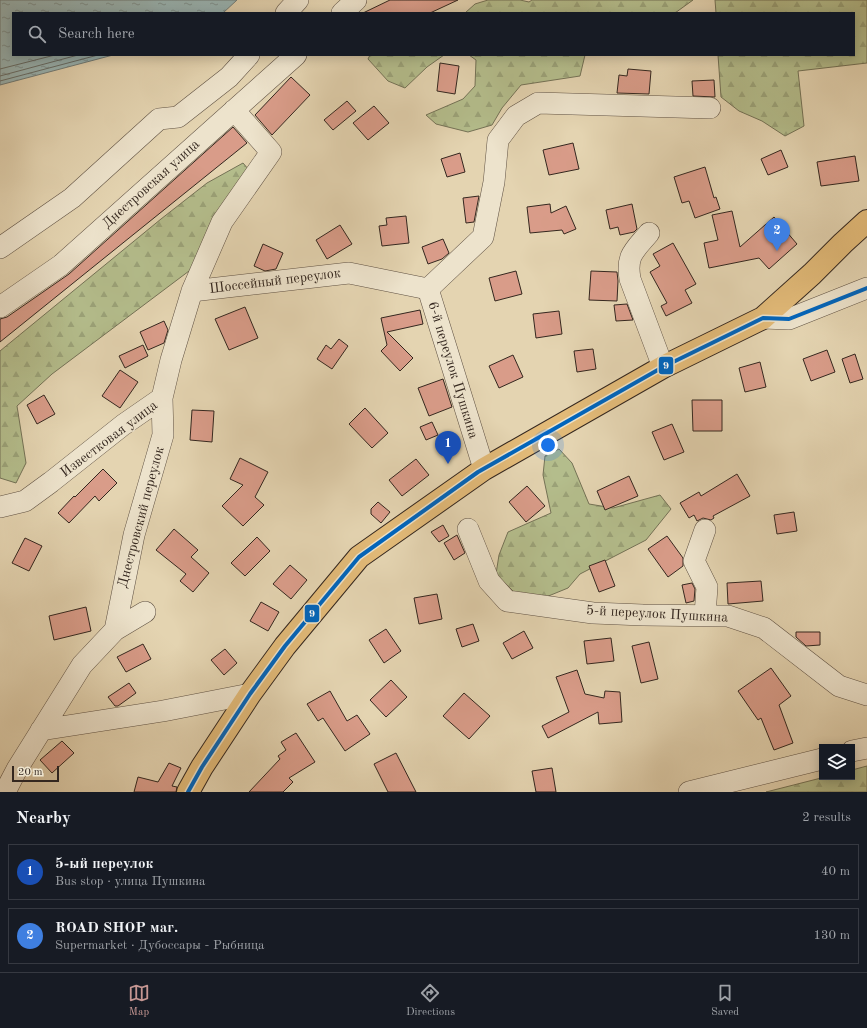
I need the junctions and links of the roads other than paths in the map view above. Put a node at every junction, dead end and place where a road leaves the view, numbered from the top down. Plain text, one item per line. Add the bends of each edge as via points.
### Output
1 (298, 0) edge
2 (356, 0) edge
3 (287, 12) edge
4 (343, 12) edge
5 (248, 56) edge
6 (295, 56) edge
7 (710, 108) dead end
8 (234, 110) junction
9 (867, 221) edge
10 (648, 233) dead end
11 (0, 248) edge
12 (867, 288) edge
13 (428, 289) junction
14 (192, 291) junction
15 (0, 307) edge
16 (763, 318) junction
17 (663, 367) junction
18 (162, 398) junction
19 (484, 469) junction
20 (0, 507) edge
21 (468, 529) dead end
22 (705, 530) dead end
23 (145, 612) dead end
24 (705, 615) junction
25 (115, 630) junction
26 (250, 694) junction
27 (867, 695) edge
28 (41, 730) junction
29 (867, 748) edge
30 (855, 750) edge
31 (819, 760) edge
32 (5, 792) edge
33 (188, 792) edge
34 (689, 792) edge

1 - 3 street
2 - 4 street
5 - 11 street via 229,77 178,117 159,119 72,198
6 - 8 street, Днестровская улица
7 - 13 street, 6-й переулок Пушкина via 538,103 516,116 498,140 494,182 483,237
8 - 14 street, Известковая улица via 271,152 222,222
8 - 15 street, Днестровская улица via 61,265
9 - 16 highway
10 - 17 street via 630,254 628,267 630,279
12 - 16 street via 789,319
13 - 14 street, Шоссейный переулок via 349,273
13 - 19 street, 6-й переулок Пушкина
14 - 18 street, Известковая улица
16 - 17 highway
17 - 19 highway
18 - 20 street, Известковая улица via 123,425 26,501
18 - 25 street, Днестровский переулок via 163,435 134,535
19 - 26 highway via 358,557 285,646
21 - 24 street, 5-й переулок Пушкина via 489,580 507,601 593,613
22 - 24 street via 694,561 707,587
23 - 25 street
24 - 27 street, 5-й переулок Пушкина via 728,616 764,628 839,686
25 - 28 street via 82,665
26 - 28 street
26 - 33 highway
28 - 32 street
29 - 30 street
31 - 34 street

